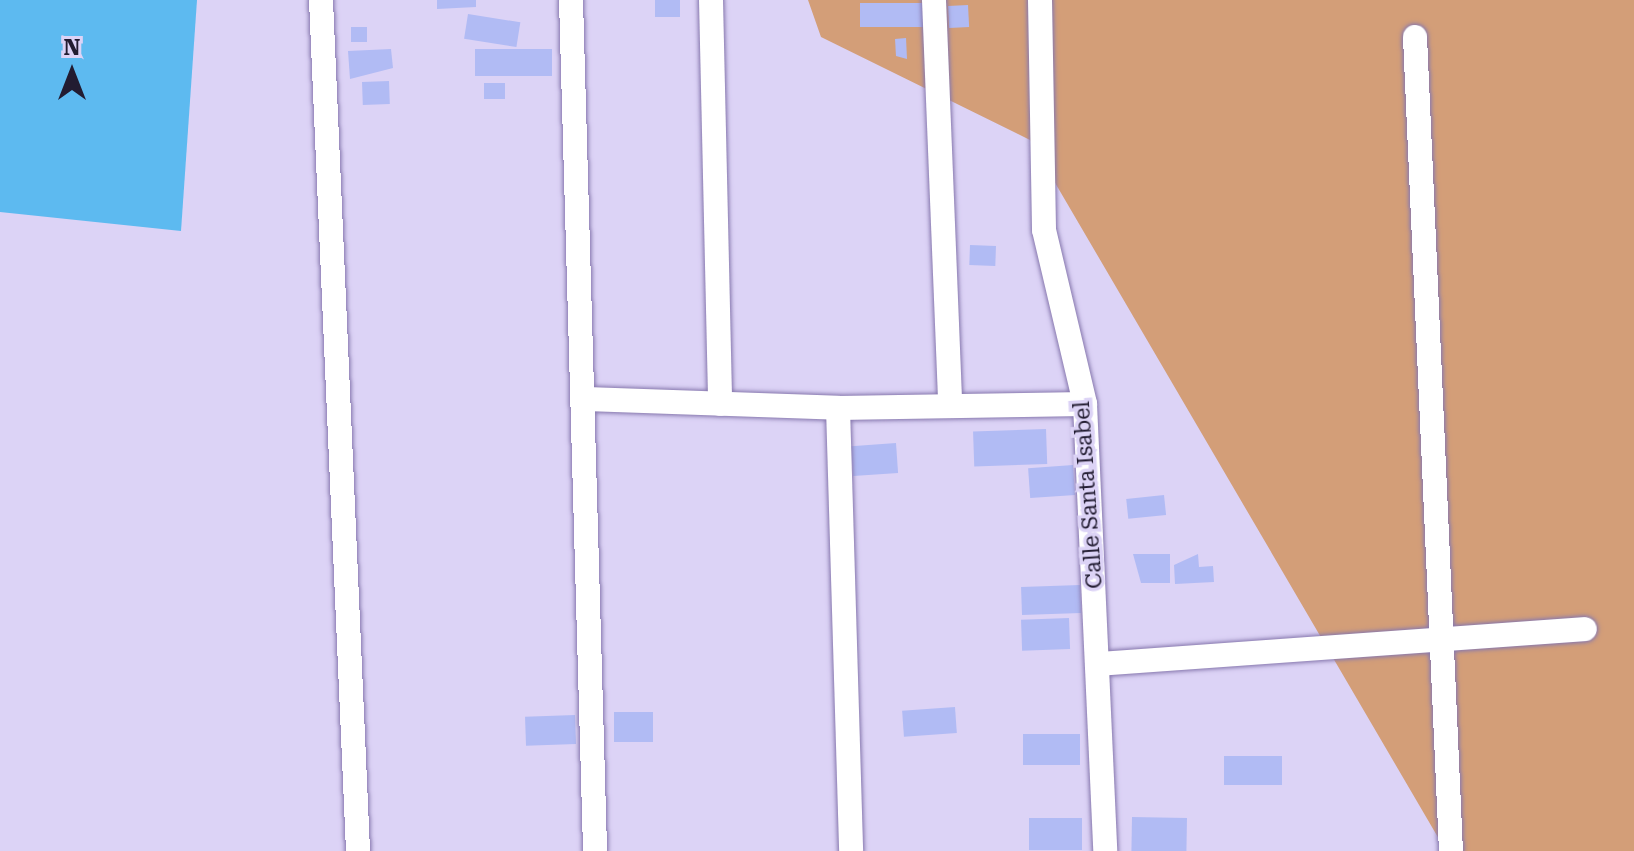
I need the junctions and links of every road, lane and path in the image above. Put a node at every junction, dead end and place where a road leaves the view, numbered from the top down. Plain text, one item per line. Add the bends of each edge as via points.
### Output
1 (321, 0) edge
2 (571, 0) edge
3 (711, 0) edge
4 (934, 0) edge
5 (1040, 0) edge
6 (1415, 37) dead end
7 (586, 399) junction
8 (950, 403) junction
9 (720, 404) junction
10 (1085, 404) junction
11 (838, 408) junction
12 (1585, 629) dead end
13 (1436, 640) junction
14 (1098, 664) junction
15 (358, 851) edge
16 (595, 851) edge
17 (851, 851) edge
18 (1105, 851) edge
19 (1451, 851) edge

1 - 15 street
2 - 7 street
3 - 9 street
4 - 8 street
5 - 10 street, Calle Santa Isabel via 1044,230
6 - 13 street
7 - 9 street
7 - 16 street
8 - 10 street
8 - 11 street
9 - 11 street
10 - 14 street, Calle Santa Isabel
11 - 17 street
12 - 13 street
13 - 14 street
13 - 19 street
14 - 18 street, Calle Santa Isabel

